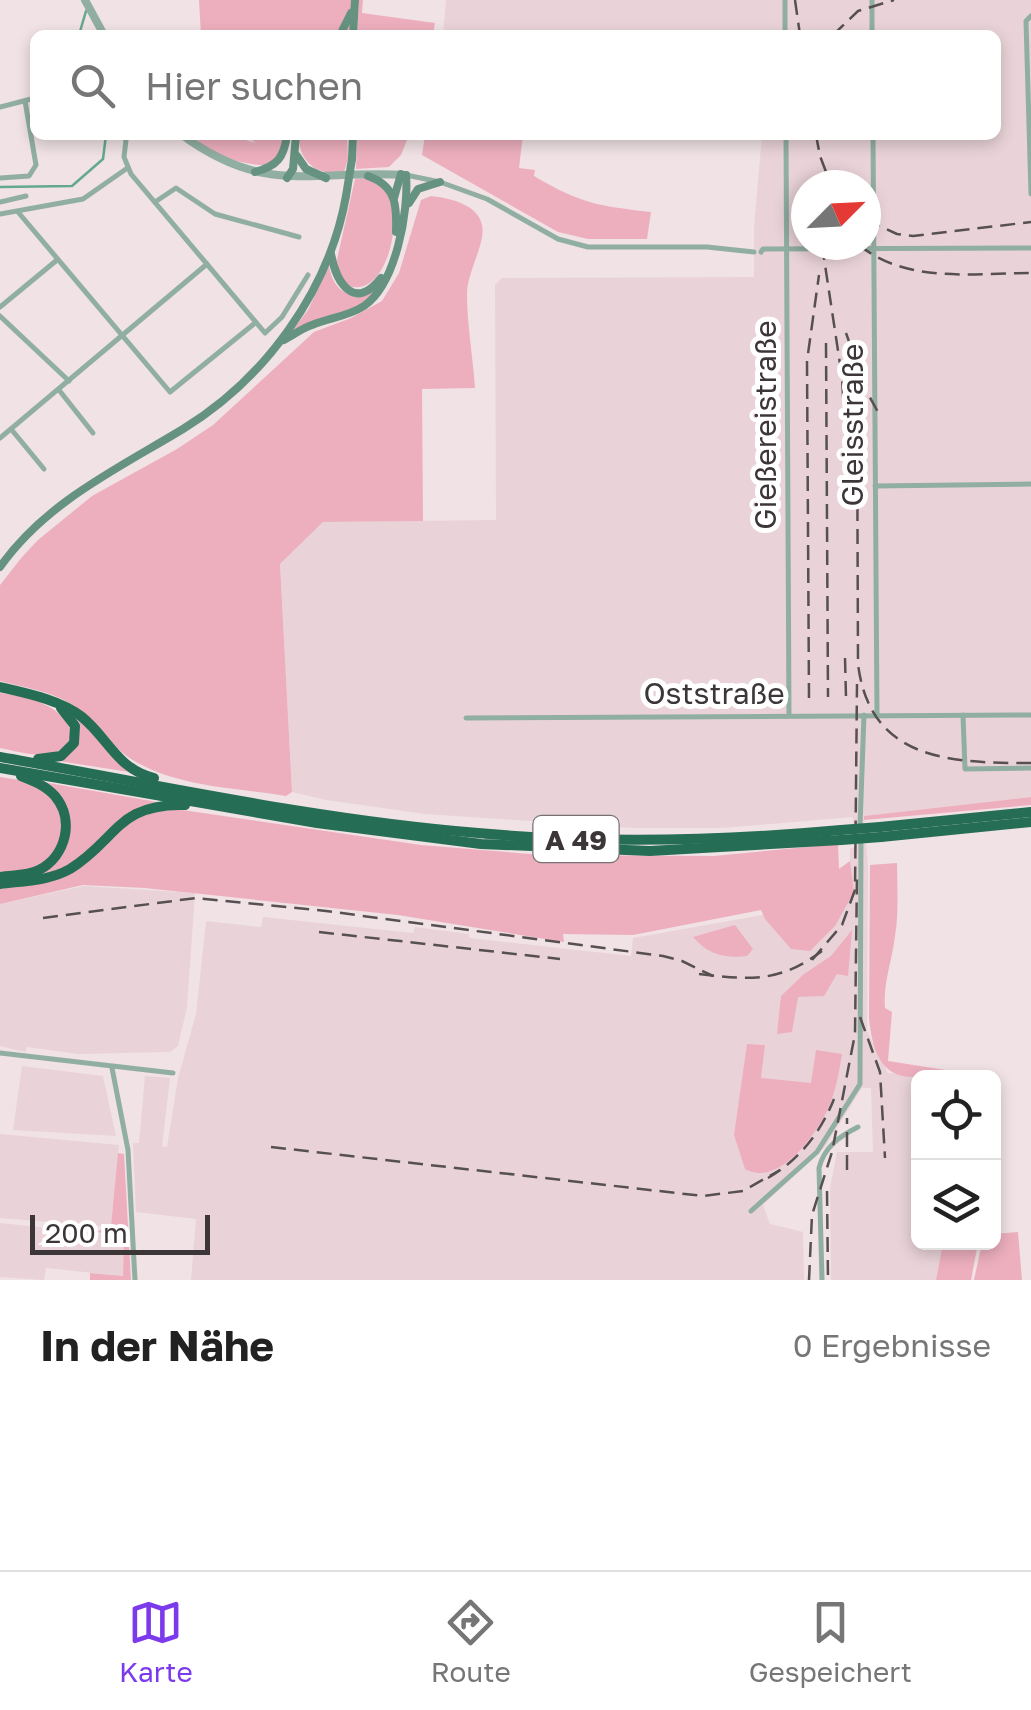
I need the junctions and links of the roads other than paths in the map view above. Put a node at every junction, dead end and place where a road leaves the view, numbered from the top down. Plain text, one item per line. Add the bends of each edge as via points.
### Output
1 (85, 0) edge
2 (785, 0) edge
3 (872, 0) edge
4 (354, 4) edge
5 (1031, 16) edge
6 (101, 30) edge
7 (342, 30) edge
8 (353, 30) edge
9 (785, 30) edge
10 (872, 30) edge
11 (30, 100) edge
12 (25, 101) junction
13 (0, 106) edge
14 (30, 130) edge
15 (32, 140) edge
16 (126, 140) edge
17 (190, 140) edge
18 (287, 140) edge
19 (296, 140) edge
20 (353, 140) edge
21 (786, 140) edge
22 (873, 140) edge
23 (296, 152) junction
24 (285, 155) junction
25 (127, 168) junction
26 (873, 170) edge
27 (254, 172) junction
28 (403, 174) junction
29 (368, 176) junction
30 (0, 178) edge
31 (287, 178) junction
32 (326, 178) junction
33 (440, 182) junction
34 (1031, 194) edge
35 (26, 196) dead end
36 (394, 198) junction
37 (0, 202) edge
38 (155, 202) junction
39 (406, 207) junction
40 (18, 212) junction
41 (0, 214) edge
42 (299, 237) dead end
43 (1031, 248) edge
44 (787, 249) junction
45 (791, 249) edge
46 (881, 249) edge
47 (331, 251) junction
48 (57, 260) junction
49 (874, 260) edge
50 (208, 264) junction
51 (308, 275) dead end
52 (0, 307) edge
53 (0, 316) edge
54 (256, 323) junction
55 (121, 336) junction
56 (280, 341) junction
57 (69, 380) junction
58 (58, 390) junction
59 (11, 429) junction
60 (93, 433) dead end
61 (0, 438) edge
62 (44, 469) dead end
63 (1031, 484) edge
64 (875, 486) junction
65 (0, 567) edge
66 (0, 687) edge
67 (56, 704) junction
68 (1031, 714) edge
69 (789, 715) junction
70 (864, 715) junction
71 (877, 715) junction
72 (963, 715) junction
73 (466, 718) dead end
74 (17, 760) junction
75 (1, 764) edge
76 (1031, 768) edge
77 (167, 786) junction
78 (222, 806) junction
79 (1031, 812) edge
80 (1031, 822) edge
81 (881, 832) junction
82 (841, 835) junction
83 (0, 880) edge
84 (0, 1053) edge
85 (112, 1068) junction
86 (173, 1074) dead end
87 (858, 1127) dead end
88 (750, 1211) dead end
89 (135, 1280) edge
90 (822, 1280) edge

1 - 6 street
2 - 9 street
3 - 10 street
4 - 7 main road
4 - 8 main road
5 - 34 street
11 - 12 street
12 - 13 street
12 - 14 street
15 - 30 street via 36,164 29,176
16 - 25 street
17 - 27 street
18 - 24 main road
19 - 23 main road
20 - 47 main road, bridge
21 - 44 street, Gießereistraße
22 - 26 street, Gleisstraße
23 - 31 main road
23 - 32 main road via 306,169
24 - 27 main road
24 - 31 main road
25 - 38 street
25 - 40 street via 83,199
27 - 31 street
28 - 29 street
28 - 33 street
28 - 36 main road
28 - 39 main road
29 - 32 street
29 - 36 main road via 383,182
31 - 32 street
33 - 39 main road via 418,189
33 - 44 street via 588,247
35 - 37 street
36 - 47 main road via 396,234 374,288 343,286
38 - 42 street via 176,188 215,214
38 - 50 street
39 - 56 main road via 378,293 364,306
40 - 41 street
40 - 48 street
43 - 46 street
44 - 45 street
44 - 69 street, Gießereistraße
47 - 56 main road
48 - 52 street
48 - 55 street
49 - 64 street, Gleisstraße
50 - 54 street
50 - 55 street
51 - 54 street via 268,332
53 - 57 street
54 - 55 street via 170,392
55 - 57 street
56 - 65 main road via 218,405 45,516
57 - 58 street
58 - 59 street
58 - 60 street
59 - 61 street
59 - 62 street
63 - 64 street
64 - 71 street, Gleisstraße
66 - 67 highway
67 - 74 highway via 75,726 72,747 57,758
67 - 77 highway via 82,716 122,763
68 - 72 street, Oststraße
69 - 70 street, Oststraße
69 - 73 street, Oststraße
70 - 71 street, Oststraße
70 - 88 street via 860,1084 816,1152
71 - 72 street, Oststraße
72 - 76 street via 965,769
74 - 75 highway, A 49
74 - 77 highway, A 49
75 - 78 highway, A 49
75 - 83 highway via 53,794 66,826 60,850 47,864
77 - 82 highway, A 49 via 407,826 564,839
78 - 82 highway, A 49 via 401,835 558,849 722,849
78 - 83 highway via 144,810 120,822 66,871
79 - 81 highway, A 49
80 - 81 highway, A 49
81 - 82 highway, A 49, bridge
84 - 85 street
85 - 86 street
85 - 89 street via 128,1150
87 - 90 street via 821,1159

